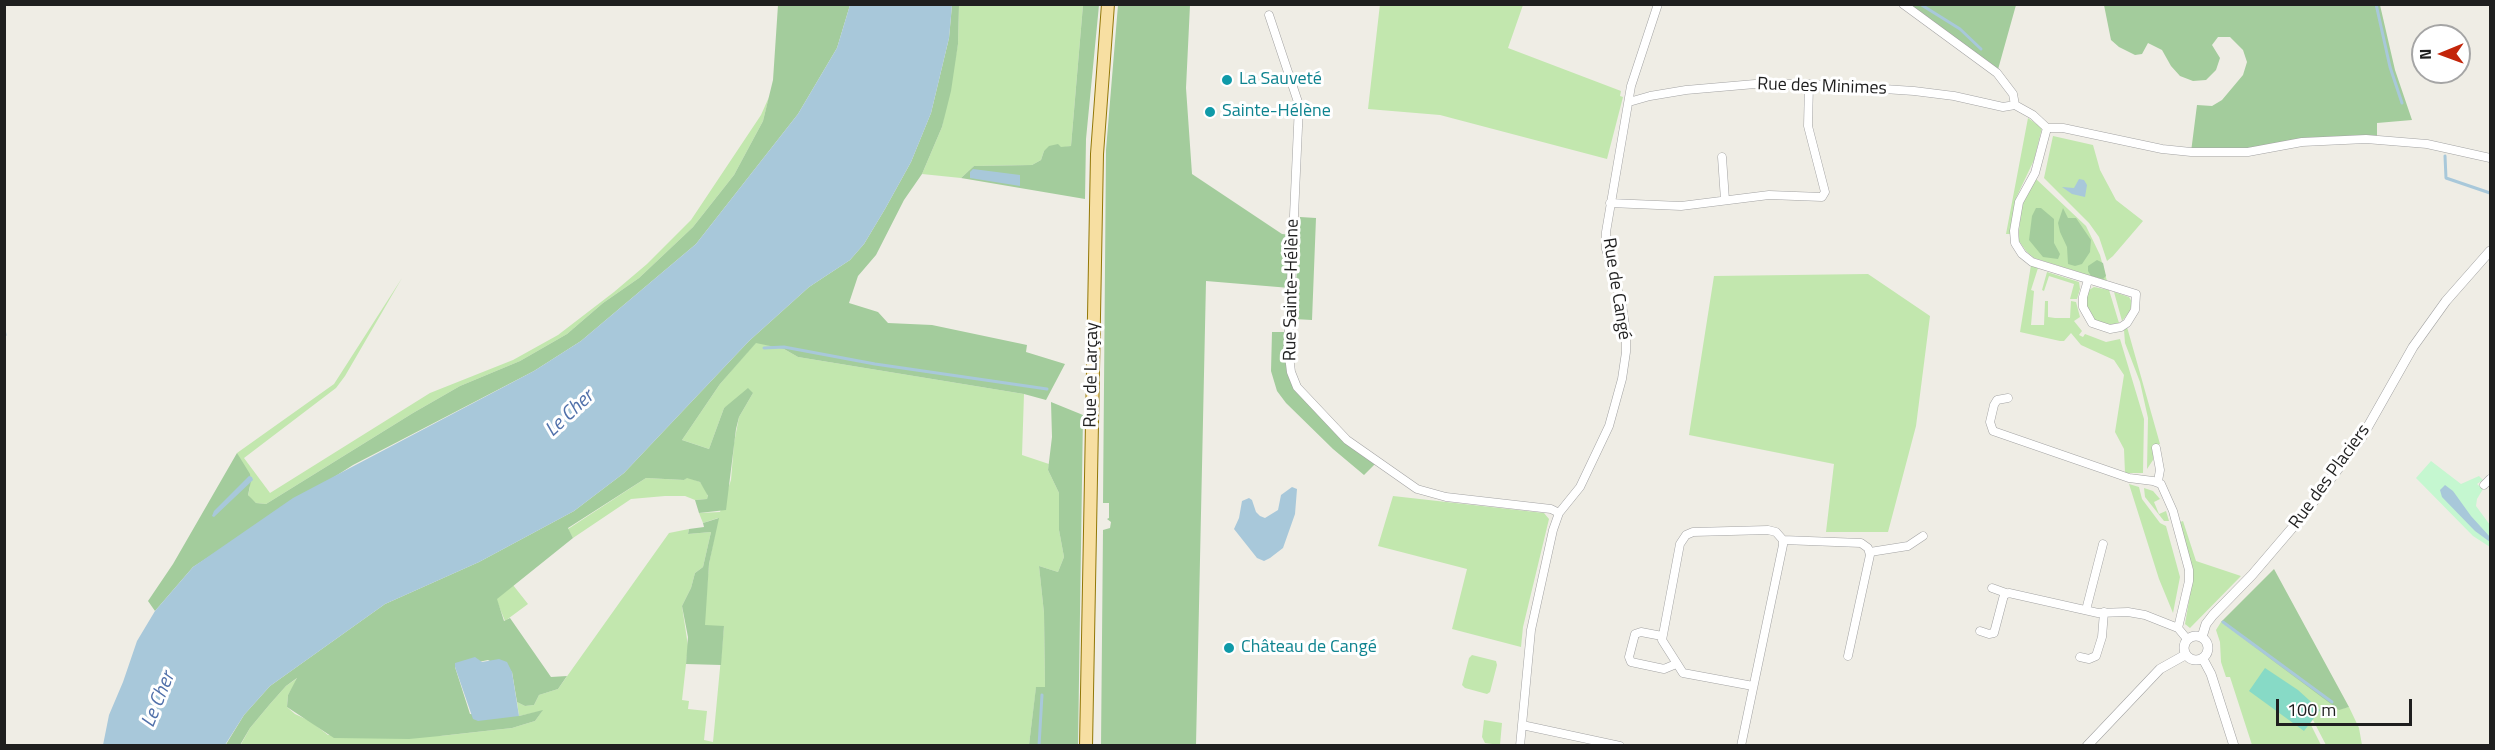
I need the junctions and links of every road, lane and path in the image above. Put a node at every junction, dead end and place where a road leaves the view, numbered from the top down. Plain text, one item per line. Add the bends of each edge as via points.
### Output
1 (1107, 4) edge
2 (1658, 4) edge
3 (1903, 4) edge
4 (1269, 15) dead end
5 (1809, 84) junction
6 (1629, 102) junction
7 (2015, 105) junction
8 (2047, 128) junction
9 (1722, 157) dead end
10 (2490, 158) edge
11 (1725, 200) junction
12 (1610, 203) junction
13 (2490, 251) edge
14 (2088, 280) junction
15 (2008, 398) dead end
16 (2156, 448) dead end
17 (2158, 482) junction
18 (1559, 513) junction
19 (1923, 536) dead end
20 (1783, 542) junction
21 (2103, 544) dead end
22 (1870, 552) junction
23 (1992, 588) dead end
24 (2006, 593) junction
25 (2086, 610) junction
26 (2104, 612) junction
27 (2178, 628) junction
28 (1980, 631) dead end
29 (1662, 636) junction
30 (2202, 638) junction
31 (2187, 639) junction
32 (2185, 655) junction
33 (1848, 656) dead end
34 (2080, 657) dead end
35 (2203, 658) junction
36 (1677, 664) junction
37 (1753, 686) junction
38 (1522, 725) junction
39 (1619, 745) edge
40 (1086, 746) edge
41 (1520, 746) edge
42 (1741, 746) edge
43 (2087, 746) edge
44 (2234, 746) edge

1 - 40 main road, Rue de Larçay via 1097,154
2 - 6 street, Rue de Cangé via 1635,71
3 - 7 street via 1997,73 2013,94
4 - 18 street, Rue Sainte-Hélène via 1299,105 1288,348 1297,387 1347,440 1416,489
5 - 6 street, Rue des Minimes via 1686,90
5 - 7 street, Rue des Minimes via 1914,91 2003,107
5 - 11 street via 1808,126 1826,192 1822,197 1769,195
6 - 12 street, Rue de Cangé
7 - 8 street
8 - 10 street via 2191,152 2248,152 2302,142 2366,139 2427,144
8 - 14 street via 2035,173 2019,202 2015,243 2032,262
9 - 11 street
11 - 12 street via 1680,206
12 - 18 street, Rue de Cangé via 1606,249 1626,333 1622,379 1609,426 1580,488
13 - 30 street, Rue des Placiers via 2446,301 2413,347 2362,437 2305,513 2213,615
14 - 14 street via 2136,294 2135,310 2127,323 2110,329 2092,323 2083,303
15 - 17 street via 2001,398 1994,405 1990,422 1993,431 2129,478
16 - 17 street
17 - 27 street via 2166,491 2188,570
18 - 38 street, Rue de Cangé via 1531,630
19 - 22 street via 1908,546
20 - 22 street via 1861,543
20 - 29 street via 1776,532 1768,530 1699,531 1686,535 1680,544
20 - 37 street
21 - 25 street
22 - 33 street
23 - 24 street
24 - 25 street
24 - 28 street via 1994,633
25 - 26 street
26 - 27 street via 2137,613
26 - 34 street via 2096,656
27 - 31 street
29 - 36 street
29 - 36 street via 1635,634 1631,662 1664,669
30 - 31 street
30 - 35 street via 2208,648
31 - 32 street
32 - 35 street via 2193,661
32 - 43 street via 2160,669
35 - 44 street
36 - 37 street via 1683,673
37 - 42 street
38 - 39 street
38 - 41 street, Rue de Cangé

